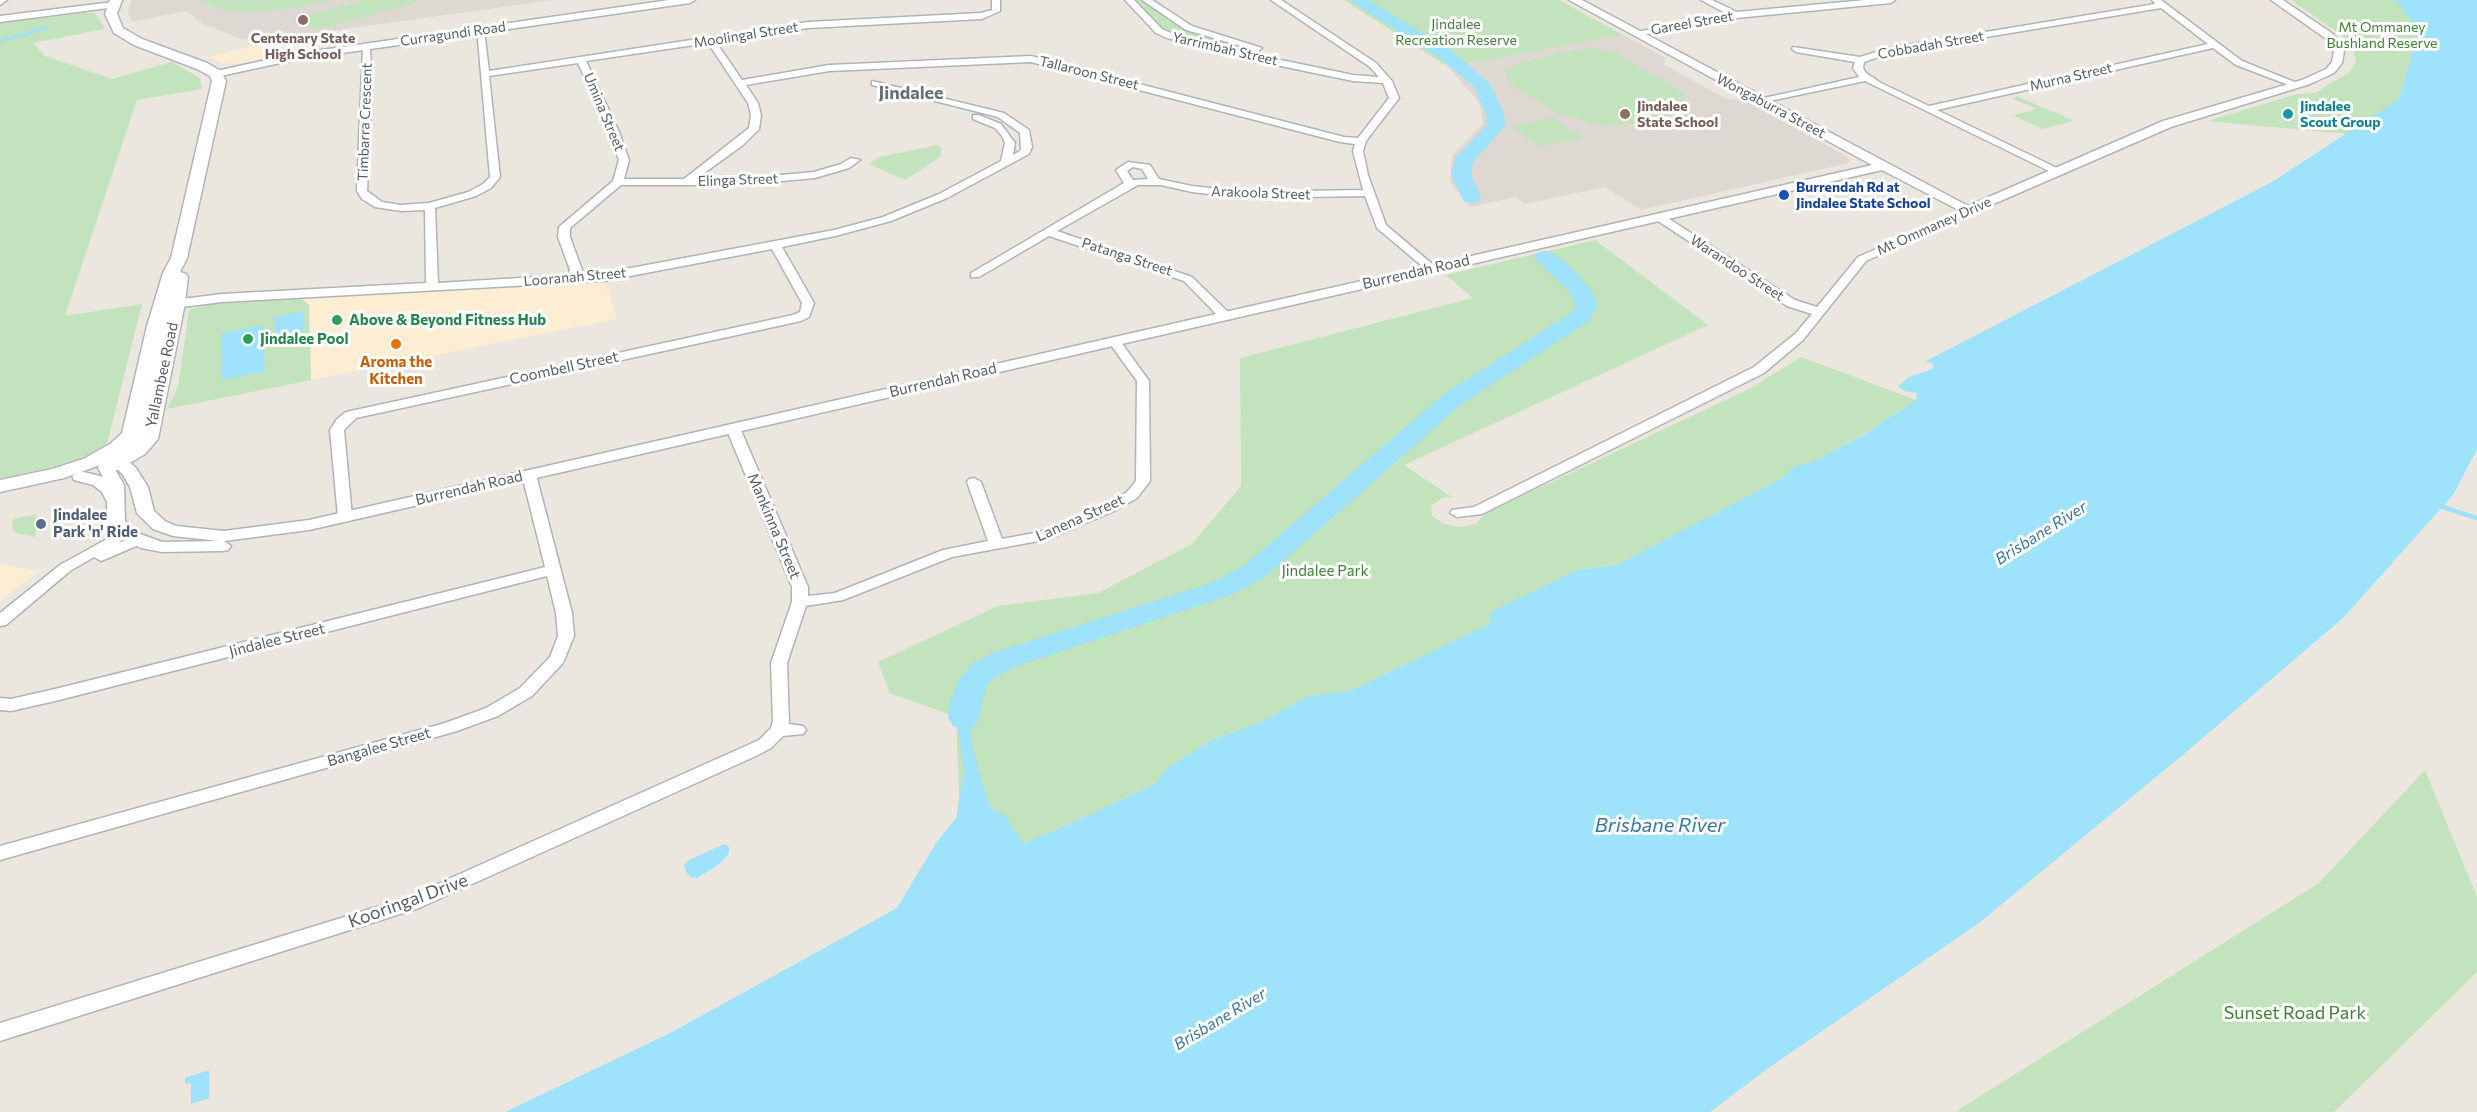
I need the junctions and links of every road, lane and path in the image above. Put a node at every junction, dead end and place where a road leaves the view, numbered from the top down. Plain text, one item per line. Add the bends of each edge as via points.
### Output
1 (690, 0) edge
2 (996, 0) edge
3 (1129, 0) edge
4 (1146, 0) edge
5 (1275, 0) edge
6 (1574, 0) edge
7 (1705, 0) edge
8 (1891, 0) edge
9 (2276, 0) edge
10 (114, 3) edge
11 (2159, 3) edge
12 (1736, 15) junction
13 (0, 20) edge
14 (480, 30) junction
15 (1636, 33) junction
16 (711, 40) junction
17 (2213, 45) junction
18 (366, 47) junction
19 (1796, 49) dead end
20 (581, 60) junction
21 (1860, 60) junction
22 (1299, 65) junction
23 (877, 66) junction
24 (216, 74) junction
25 (486, 74) junction
26 (1867, 78) junction
27 (1388, 81) junction
28 (740, 83) junction
29 (875, 83) junction
30 (2297, 85) junction
31 (1760, 100) junction
32 (1928, 109) junction
33 (1361, 141) junction
34 (855, 160) dead end
35 (1006, 161) junction
36 (1882, 166) junction
37 (2057, 172) junction
38 (688, 181) junction
39 (1155, 181) junction
40 (618, 182) junction
41 (1130, 184) junction
42 (1368, 193) junction
43 (430, 206) junction
44 (1968, 211) junction
45 (1659, 217) junction
46 (1049, 232) junction
47 (775, 244) junction
48 (1432, 268) junction
49 (975, 275) dead end
50 (573, 279) junction
51 (432, 286) junction
52 (169, 304) junction
53 (1818, 312) junction
54 (1225, 316) junction
55 (1114, 341) junction
56 (733, 428) junction
57 (99, 467) junction
58 (529, 475) junction
59 (974, 482) dead end
60 (0, 486) edge
61 (0, 493) edge
62 (116, 502) junction
63 (1457, 513) dead end
64 (345, 517) junction
65 (159, 525) junction
66 (309, 525) junction
67 (132, 537) junction
68 (997, 545) junction
69 (553, 570) junction
70 (800, 602) junction
71 (0, 621) edge
72 (0, 704) edge
73 (788, 730) joint
74 (0, 853) edge
75 (0, 1032) edge

1 - 14 street, Curragundi Road
2 - 16 street, Moolingal Street via 996,11 982,16 824,24
3 - 22 street, Yarrimbah Street via 1167,36
4 - 22 street, Yarrimbah Street via 1187,27 1280,55
5 - 27 street via 1373,65
6 - 15 street, Wongaburra Street
7 - 12 street
8 - 12 street, Gareel Street
9 - 30 street, Mt Ommaney Drive via 2329,36 2339,51 2337,63 2330,70
10 - 13 street
10 - 24 main road via 113,22 126,35
11 - 17 street
11 - 21 street, Cobbadah Street via 1889,51
12 - 15 street, Gareel Street
14 - 18 street, Curragundi Road
14 - 25 street, Timbarra Crescent
15 - 31 street, Wongaburra Street
16 - 20 street, Moolingal Street
16 - 28 street
17 - 30 street via 2239,63
17 - 32 street, Murna Street
18 - 24 street, Curragundi Road
18 - 43 street, Timbarra Crescent via 362,191 379,205
19 - 21 street
20 - 25 street, Moolingal Street
20 - 40 street, Umina Street via 623,152
21 - 26 street, Cobbadah Street via 1858,68
22 - 27 street, Yarrimbah Street via 1364,80
23 - 28 street, Tallaroon Street via 829,68
23 - 29 street
23 - 33 street, Tallaroon Street via 1031,59 1344,140
24 - 52 main road, Yallambee Road via 219,86 178,258 171,273
25 - 43 street, Timbarra Crescent via 495,177 472,194
26 - 31 street
26 - 32 street, Cobbadah Street
27 - 33 street via 1393,100
28 - 38 street via 753,103 754,129
29 - 35 street via 882,93 998,126 1010,143
29 - 35 street, Looranah Street via 972,107 1018,125 1025,132 1027,147 1025,152
30 - 37 street, Mt Ommaney Drive via 2167,124
31 - 36 street, Wongaburra Street
32 - 37 street, Cobbadah Street
33 - 42 street via 1358,151
34 - 38 street, Elinga Street via 815,176
35 - 47 street, Looranah Street via 943,196 887,219
36 - 44 street, Wongaburra Street
36 - 45 street, Burrendah Road
37 - 44 street, Mt Ommaney Drive
38 - 40 street, Elinga Street
39 - 41 street, Arakoola Street
39 - 41 street, Arakoola Street via 1146,167 1132,164 1121,170
39 - 42 street, Arakoola Street via 1245,195
40 - 50 street via 565,226 564,237 576,270
41 - 46 street, Arakoola Street
42 - 48 street via 1381,226
43 - 51 street
44 - 53 street, Mt Ommaney Drive via 1862,259
45 - 48 street, Burrendah Road
45 - 53 street, Warandoo Street via 1791,303
46 - 49 street, Arakoola Street
46 - 54 street, Patanga Street via 1188,279
47 - 50 street, Looranah Street via 604,277
47 - 64 street, Coombell Street via 808,303 805,314 797,318 381,406 346,418 338,430
48 - 54 street, Burrendah Road
50 - 51 street, Looranah Street
51 - 52 street, Looranah Street
52 - 57 main road, Yallambee Road via 131,435
52 - 57 main road, Yallambee Road via 148,439 138,450
53 - 63 street, Mt Ommaney Drive via 1783,352 1738,382 1477,511
54 - 55 street, Burrendah Road
55 - 56 street, Burrendah Road
55 - 68 street, Lanena Street via 1143,381 1143,481 1123,501 1054,532
56 - 58 street, Burrendah Road
56 - 70 street, Mankinna Street via 798,581
57 - 60 main road, Yallambee Road
57 - 61 main road, Yallambee Road
57 - 62 street via 99,481
57 - 62 street via 116,485
57 - 65 street via 130,472 146,513
58 - 64 street, Burrendah Road
58 - 69 street, Bangalee Street
59 - 68 street
62 - 67 street via 116,522
64 - 66 street, Burrendah Road
65 - 66 street, Burrendah Road via 183,534 209,536
65 - 67 street
66 - 67 street via 213,547 178,548
67 - 71 street via 76,564
68 - 70 street, Lanena Street via 948,553 838,597
69 - 72 street, Jindalee Street via 55,696
69 - 74 street, Bangalee Street via 566,628 562,651 536,684 498,708 451,727
70 - 73 street, Mankinna Street via 779,663 781,721
73 - 75 street, Kooringal Drive via 750,752 431,896

